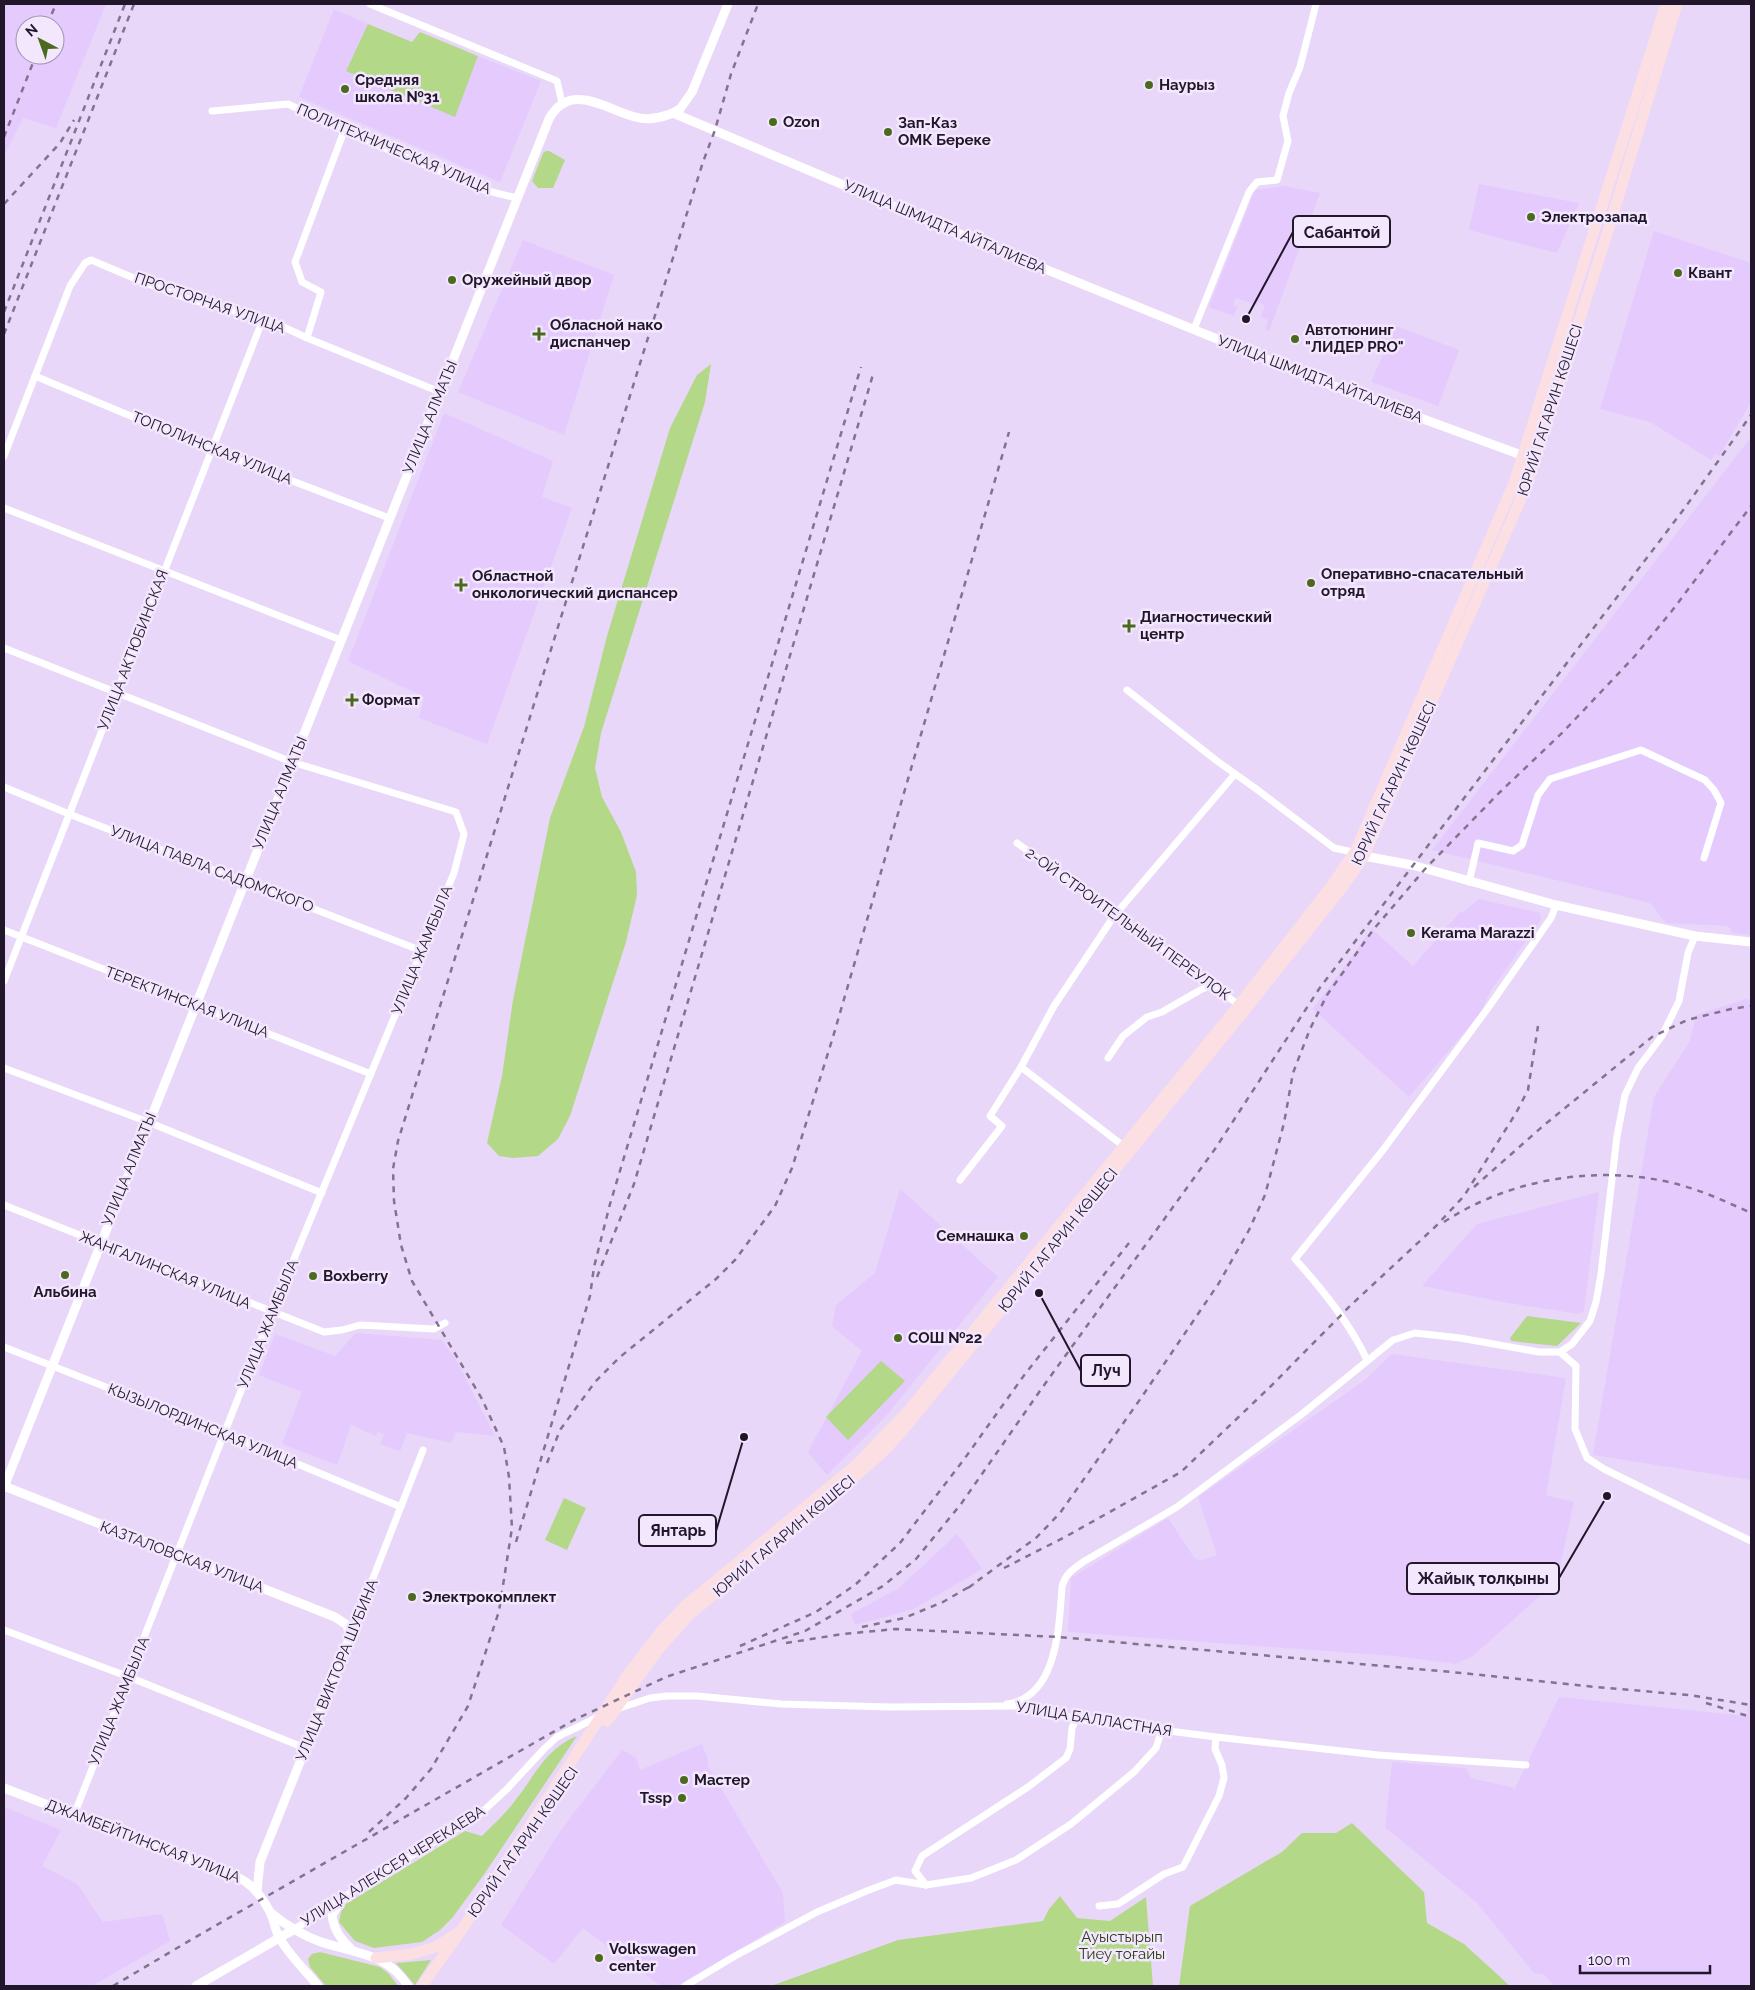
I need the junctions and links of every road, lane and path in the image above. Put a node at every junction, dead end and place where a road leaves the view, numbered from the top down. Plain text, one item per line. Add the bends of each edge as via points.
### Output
1 (370, 4) edge
2 (728, 4) edge
3 (1316, 4) edge
4 (1666, 4) edge
5 (1677, 4) edge
6 (562, 103) junction
7 (212, 111) dead end
8 (673, 113) junction
9 (344, 131) junction
10 (517, 198) junction
11 (263, 319) junction
12 (1194, 329) junction
13 (307, 338) junction
14 (35, 376) junction
15 (440, 392) junction
16 (212, 450) junction
17 (4, 456) edge
18 (1523, 456) junction
19 (1535, 460) junction
20 (4, 508) edge
21 (390, 518) junction
22 (164, 570) junction
23 (341, 640) junction
24 (4, 648) edge
25 (1127, 690) dead end
26 (116, 693) junction
27 (292, 762) junction
28 (1235, 774) junction
29 (4, 787) edge
30 (69, 814) junction
31 (1017, 843) dead end
32 (1359, 854) junction
33 (1704, 858) dead end
34 (245, 881) junction
35 (1469, 882) junction
36 (1556, 905) junction
37 (1114, 916) junction
38 (4, 930) edge
39 (1694, 936) junction
40 (21, 937) junction
41 (1751, 942) edge
42 (422, 950) junction
43 (4, 980) edge
44 (1212, 986) junction
45 (195, 1004) junction
46 (1239, 1005) junction
47 (1108, 1058) dead end
48 (1021, 1067) junction
49 (4, 1068) edge
50 (371, 1074) junction
51 (148, 1122) junction
52 (1127, 1148) junction
53 (960, 1180) dead end
54 (322, 1193) junction
55 (4, 1205) edge
56 (100, 1243) junction
57 (272, 1312) junction
58 (445, 1323) dead end
59 (4, 1347) edge
60 (1560, 1352) junction
61 (1367, 1360) junction
62 (51, 1365) junction
63 (224, 1434) junction
64 (423, 1450) dead end
65 (4, 1486) edge
66 (401, 1507) junction
67 (1751, 1541) edge
68 (177, 1555) junction
69 (4, 1630) edge
70 (350, 1637) junction
71 (129, 1677) junction
72 (630, 1703) joint
73 (990, 1706) junction
74 (1076, 1719) junction
75 (1162, 1729) junction
76 (1216, 1737) junction
77 (305, 1748) junction
78 (1526, 1765) dead end
79 (4, 1788) edge
80 (74, 1815) junction
81 (926, 1885) junction
82 (257, 1891) junction
83 (343, 1898) junction
84 (1099, 1906) dead end
85 (270, 1912) junction
86 (292, 1930) junction
87 (461, 1931) junction
88 (279, 1938) junction
89 (354, 1952) junction
90 (376, 1958) junction
91 (196, 1986) edge
92 (318, 1986) edge
93 (408, 1986) edge
94 (422, 1986) edge
95 (686, 1986) edge

1 - 6 street via 557,81
2 - 8 street via 692,92 680,109
3 - 12 street via 1283,116 1288,141 1277,180 1257,182 1249,192
4 - 18 main road, ЮРИЙ ГАГАРИН КӨШЕСІ
5 - 19 main road, ЮРИЙ ГАГАРИН КӨШЕСІ
6 - 8 street via 585,99 635,118 662,118
6 - 10 street, УЛИЦА АЛМАТЫ via 549,119
7 - 9 street, ПОЛИТЕХНИЧЕСКАЯ УЛИЦА via 288,104
8 - 12 street, УЛИЦА ШМИДТА АЙТАЛИЕВА
9 - 10 street, ПОЛИТЕХНИЧЕСКАЯ УЛИЦА via 484,190
9 - 13 street via 295,262 302,282 321,292
10 - 15 street, УЛИЦА АЛМАТЫ
11 - 13 street, ПРОСТОРНАЯ УЛИЦА
11 - 14 street, ПРОСТОРНАЯ УЛИЦА via 148,284 92,260 85,263 70,286
11 - 16 street, УЛИЦА АКТЮБИНСКАЯ
12 - 18 street, УЛИЦА ШМИДТА АЙТАЛИЕВА via 1358,395
13 - 15 street, ПРОСТОРНАЯ УЛИЦА
14 - 16 street, ТОПОЛИНСКАЯ УЛИЦА
14 - 17 street
15 - 21 street, УЛИЦА АЛМАТЫ
16 - 21 street, ТОПОЛИНСКАЯ УЛИЦА
16 - 22 street, УЛИЦА АКТЮБИНСКАЯ
18 - 19 street, УЛИЦА ШМИДТА АЙТАЛИЕВА
18 - 32 main road, ЮРИЙ ГАГАРИН КӨШЕСІ
19 - 32 main road, ЮРИЙ ГАГАРИН КӨШЕСІ via 1526,487
20 - 22 street
21 - 23 street, УЛИЦА АЛМАТЫ
22 - 23 street
22 - 26 street, УЛИЦА АКТЮБИНСКАЯ
23 - 27 street, УЛИЦА АЛМАТЫ
24 - 26 street
25 - 28 street
26 - 27 street
26 - 30 street, УЛИЦА АКТЮБИНСКАЯ
27 - 34 street, УЛИЦА АЛМАТЫ
27 - 42 street, УЛИЦА ЖАМБЫЛА via 456,812 464,834 454,872
28 - 32 street via 1334,848
28 - 37 street
29 - 30 street, УЛИЦА ПАВЛА САДОМСКОГО
30 - 34 street, УЛИЦА ПАВЛА САДОМСКОГО
30 - 40 street, УЛИЦА АКТЮБИНСКАЯ
31 - 37 street, 2-ОЙ СТРОИТЕЛЬНЫЙ ПЕРЕУЛОК
32 - 35 street
32 - 46 main road, ЮРИЙ ГАГАРИН КӨШЕСІ
32 - 52 main road, ЮРИЙ ГАГАРИН КӨШЕСІ via 1320,915
33 - 35 street via 1721,803 1714,790 1705,780 1641,750 1550,779 1538,795 1522,845 1513,850 1478,843
34 - 42 street, УЛИЦА ПАВЛА САДОМСКОГО
34 - 45 street, УЛИЦА АЛМАТЫ
35 - 36 street
36 - 39 street
36 - 61 street via 1551,918 1488,1008 1383,1150 1295,1259 1340,1315
37 - 44 street, 2-ОЙ СТРОИТЕЛЬНЫЙ ПЕРЕУЛОК
37 - 48 street via 1054,1006
38 - 40 street, ТЕРЕКТИНСКАЯ УЛИЦА
39 - 41 street
39 - 60 street via 1678,1001 1662,1036 1638,1068 1626,1096 1593,1311 1583,1332
40 - 43 street, УЛИЦА АКТЮБИНСКАЯ
40 - 45 street, ТЕРЕКТИНСКАЯ УЛИЦА
42 - 50 street, УЛИЦА ЖАМБЫЛА
44 - 46 street, 2-ОЙ СТРОИТЕЛЬНЫЙ ПЕРЕУЛОК
44 - 47 street via 1146,1017 1123,1036
45 - 50 street, ТЕРЕКТИНСКАЯ УЛИЦА
45 - 51 street, УЛИЦА АЛМАТЫ
46 - 52 main road, ЮРИЙ ГАГАРИН КӨШЕСІ
48 - 52 street
48 - 53 street via 990,1116 1002,1126
49 - 51 street
50 - 54 street, УЛИЦА ЖАМБЫЛА
51 - 54 street
51 - 56 street, УЛИЦА АЛМАТЫ
52 - 87 main road, ЮРИЙ ГАГАРИН КӨШЕСІ via 916,1416 883,1452 689,1615 656,1650
52 - 87 main road, ЮРИЙ ГАГАРИН КӨШЕСІ via 876,1446 685,1606 662,1630 629,1674
54 - 57 street, УЛИЦА ЖАМБЫЛА
55 - 56 street, ЖАНГАЛИНСКАЯ УЛИЦА
56 - 57 street, ЖАНГАЛИНСКАЯ УЛИЦА
56 - 62 street, УЛИЦА АЛМАТЫ
57 - 58 street, ЖАНГАЛИНСКАЯ УЛИЦА via 324,1332 360,1325 434,1329
57 - 63 street, УЛИЦА ЖАМБЫЛА
59 - 62 street, КЫЗЫЛОРДИНСКАЯ УЛИЦА
60 - 61 street via 1539,1352 1416,1333 1393,1340
60 - 67 street via 1576,1366 1575,1429 1587,1458
61 - 73 street via 1302,1414 1177,1507 1069,1572 1062,1587 1058,1637 1047,1672 1028,1696 1013,1703
62 - 63 street, КЫЗЫЛОРДИНСКАЯ УЛИЦА
62 - 65 street, УЛИЦА АЛМАТЫ
63 - 66 street, КЫЗЫЛОРДИНСКАЯ УЛИЦА
63 - 68 street, УЛИЦА ЖАМБЫЛА
64 - 66 street, УЛИЦА ВИКТОРА ШУБИНА
65 - 68 street, КАЗТАЛОВСКАЯ УЛИЦА
66 - 70 street, УЛИЦА ВИКТОРА ШУБИНА
68 - 70 street, КАЗТАЛОВСКАЯ УЛИЦА via 336,1617 347,1624
68 - 71 street, УЛИЦА ЖАМБЫЛА
69 - 71 street
70 - 77 street, УЛИЦА ВИКТОРА ШУБИНА
71 - 77 street
71 - 80 street, УЛИЦА ЖАМБЫЛА
72 - 73 street, УЛИЦА БАЛЛАСТНАЯ via 650,1698 697,1696 781,1704
72 - 83 street, УЛИЦА АЛЕКСЕЯ ЧЕРЕКАЕВА via 558,1737 479,1815
73 - 74 street, УЛИЦА БАЛЛАСТНАЯ via 1026,1706
74 - 75 street, УЛИЦА БАЛЛАСТНАЯ
74 - 81 street via 1066,1758 922,1856 915,1871
75 - 76 street, УЛИЦА БАЛЛАСТНАЯ
75 - 81 street via 1156,1748 1134,1772 1048,1840 1016,1860 972,1878
76 - 78 street, УЛИЦА БАЛЛАСТНАЯ via 1378,1755
76 - 84 street via 1215,1749 1224,1778 1219,1796 1182,1867 1164,1874 1118,1904
77 - 82 street, УЛИЦА ВИКТОРА ШУБИНА via 260,1862
79 - 80 street, ДЖАМБЕЙТИНСКАЯ УЛИЦА
80 - 82 street, ДЖАМБЕЙТИНСКАЯ УЛИЦА via 245,1879
81 - 95 street via 896,1880 817,1912
82 - 85 street, ДЖАМБЕЙТИНСКАЯ УЛИЦА
83 - 86 street, УЛИЦА АЛЕКСЕЯ ЧЕРЕКАЕВА
83 - 89 street via 332,1915 334,1926 339,1937
85 - 86 street
85 - 88 street, ДЖАМБЕЙТИНСКАЯ УЛИЦА
86 - 88 street, УЛИЦА АЛЕКСЕЯ ЧЕРЕКАЕВА
86 - 89 street
87 - 90 main road via 436,1947 412,1954
87 - 94 main road
88 - 91 street, УЛИЦА АЛЕКСЕЯ ЧЕРЕКАЕВА
88 - 92 street, ДЖАМБЕЙТИНСКАЯ УЛИЦА
89 - 90 street
90 - 93 street via 391,1966

